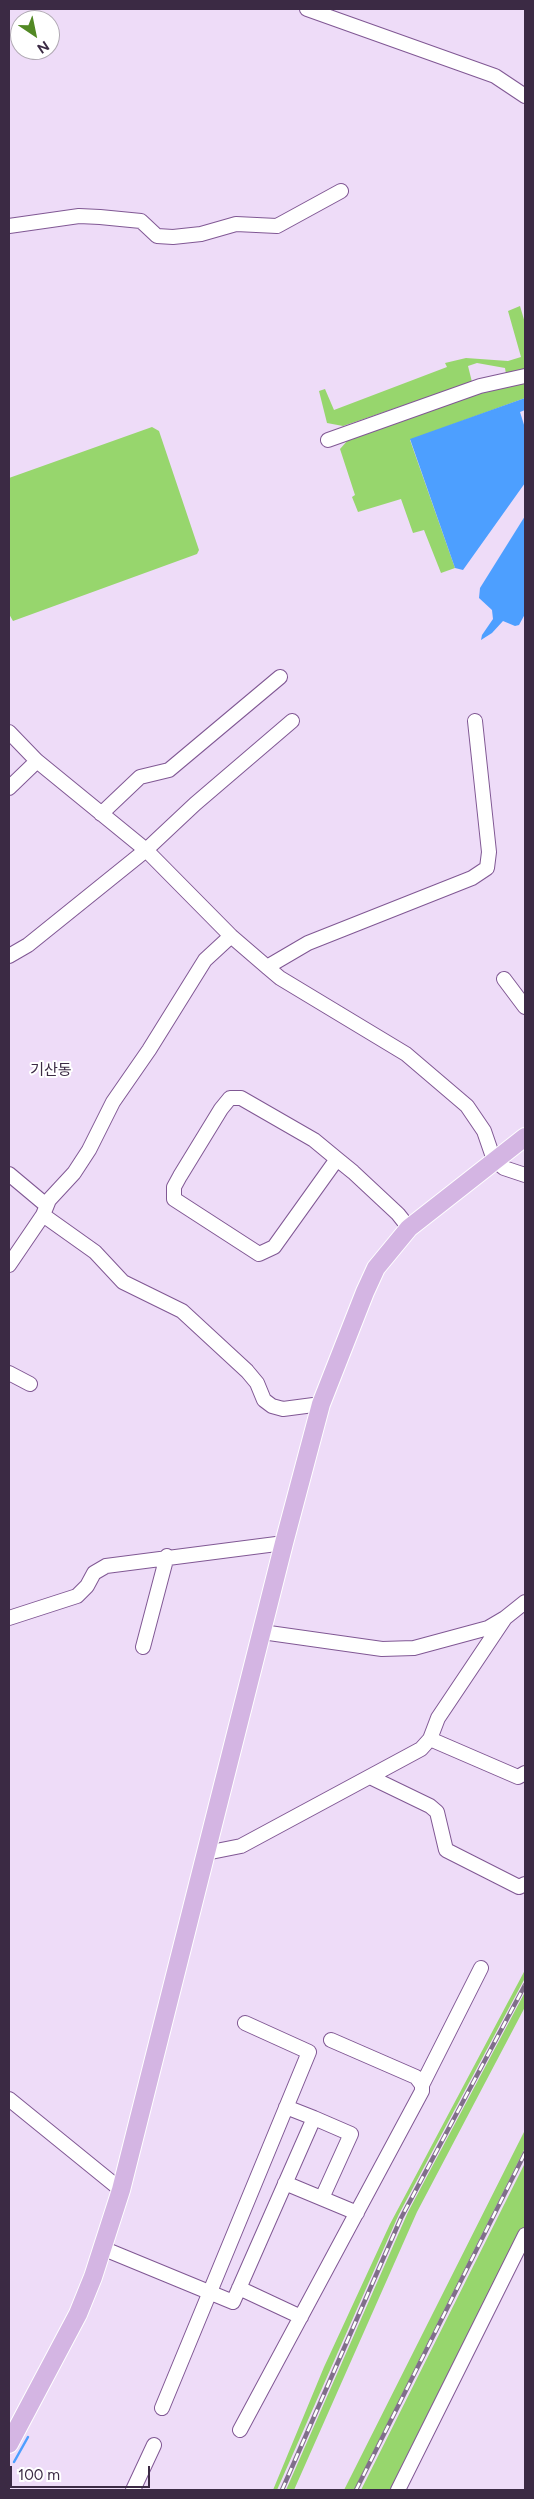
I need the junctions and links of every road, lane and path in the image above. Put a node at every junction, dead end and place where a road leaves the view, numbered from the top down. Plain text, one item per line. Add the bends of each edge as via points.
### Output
1 (307, 9) edge
2 (525, 96) edge
3 (341, 191) dead end
4 (9, 226) edge
5 (525, 376) edge
6 (328, 440) dead end
7 (280, 677) dead end
8 (475, 721) dead end
9 (292, 722) dead end
10 (9, 732) edge
11 (38, 761) junction
12 (9, 788) edge
13 (101, 814) junction
14 (146, 850) junction
15 (231, 936) junction
16 (9, 956) edge
17 (267, 967) junction
18 (504, 979) dead end
19 (525, 1007) edge
20 (525, 1137) edge
21 (337, 1159) junction
22 (494, 1160) junction
23 (9, 1174) edge
24 (525, 1175) edge
25 (44, 1210) junction
26 (409, 1228) junction
27 (9, 1265) edge
28 (9, 1373) edge
29 (30, 1384) dead end
30 (322, 1404) junction
31 (284, 1543) junction
32 (167, 1556) junction
33 (525, 1602) edge
34 (9, 1618) edge
35 (505, 1618) junction
36 (262, 1632) junction
37 (143, 1647) dead end
38 (430, 1739) junction
39 (525, 1774) edge
40 (370, 1777) junction
41 (206, 1853) junction
42 (525, 1884) edge
43 (481, 1968) dead end
44 (245, 2024) dead end
45 (331, 2040) dead end
46 (422, 2085) junction
47 (9, 2099) edge
48 (286, 2107) junction
49 (314, 2118) junction
50 (285, 2183) junction
51 (120, 2190) junction
52 (322, 2198) junction
53 (357, 2213) junction
54 (525, 2235) edge
55 (102, 2248) junction
56 (239, 2288) junction
57 (209, 2292) junction
58 (301, 2317) junction
59 (162, 2408) dead end
60 (240, 2430) dead end
61 (9, 2444) edge
62 (154, 2445) dead end
63 (133, 2490) edge
64 (398, 2490) edge

1 - 2 street via 495,76
3 - 4 street via 277,226 236,224 201,234 173,237 157,236 141,221 100,217 79,216
5 - 6 street via 480,386
7 - 13 street via 169,770 140,777
8 - 17 street via 489,852 487,868 472,878 308,943
9 - 14 street
10 - 11 street
11 - 12 street
11 - 13 street
13 - 14 street
14 - 15 street
14 - 16 street via 28,945
15 - 17 street
15 - 25 street via 205,960 113,1102 79,1165
17 - 22 street via 406,1054 467,1106 484,1131
18 - 19 street
20 - 22 main road
21 - 21 street via 274,1247 259,1254 174,1199 174,1187 180,1176 230,1098 241,1098 267,1112 314,1140
21 - 26 street
22 - 24 street via 504,1168
22 - 26 main road
23 - 25 street
25 - 27 street
25 - 30 street via 95,1252 122,1282 182,1311 247,1371 257,1383 264,1400 272,1406 283,1409
26 - 30 main road via 376,1268
28 - 29 street
30 - 31 main road
31 - 32 street
31 - 36 main road
32 - 34 street via 106,1566 94,1573 77,1596
32 - 37 street
33 - 35 street
35 - 36 street via 488,1628 414,1648 382,1648
35 - 38 street via 438,1718
36 - 41 main road
38 - 39 street via 518,1777
38 - 40 street via 421,1749
40 - 41 street via 241,1846
40 - 42 street via 437,1812 446,1850 520,1887
41 - 51 main road
43 - 46 street
44 - 48 street via 309,2052
45 - 46 street via 416,2077
46 - 53 street via 419,2099
47 - 51 street
48 - 49 street
48 - 57 street
49 - 50 street
49 - 52 street via 351,2134
50 - 52 street
50 - 56 street
51 - 55 main road
52 - 53 street
53 - 58 street
54 - 64 street
55 - 57 street
55 - 61 main road via 78,2314
56 - 57 street via 233,2302
56 - 58 street
57 - 59 street
58 - 60 street
62 - 63 street

